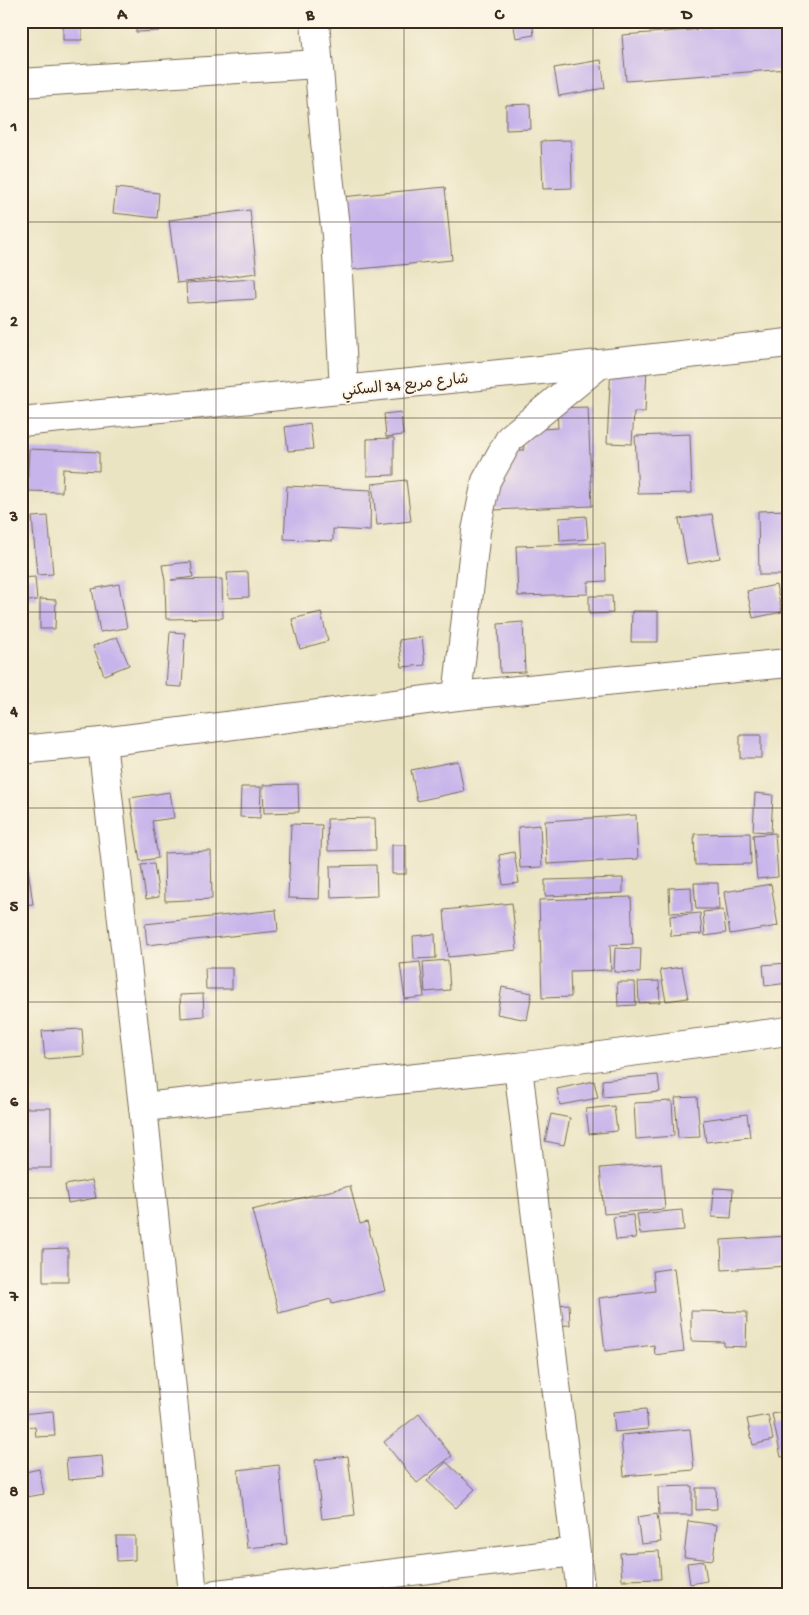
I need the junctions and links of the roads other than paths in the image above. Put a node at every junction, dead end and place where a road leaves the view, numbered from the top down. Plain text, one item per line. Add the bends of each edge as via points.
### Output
1 (315, 21) edge
2 (318, 64) junction
3 (21, 83) edge
4 (788, 343) edge
5 (600, 364) junction
6 (344, 390) junction
7 (21, 422) edge
8 (788, 663) edge
9 (457, 696) junction
10 (102, 742) junction
11 (21, 750) edge
12 (788, 1031) edge
13 (518, 1067) junction
14 (143, 1107) junction
15 (575, 1552) junction
16 (193, 1594) edge
17 (216, 1594) edge
18 (581, 1594) edge

1 - 2 street
2 - 3 street
2 - 6 street via 336,235
4 - 5 street, شارع مربع 34 السكني
5 - 6 street, شارع مربع 34 السكني
5 - 9 street via 510,438 486,480 476,531
6 - 7 street, شارع مربع 34 السكني
8 - 9 street
9 - 10 street
10 - 11 street
10 - 14 street
12 - 13 street
13 - 14 street
13 - 15 street
14 - 16 street
15 - 17 street
15 - 18 street

